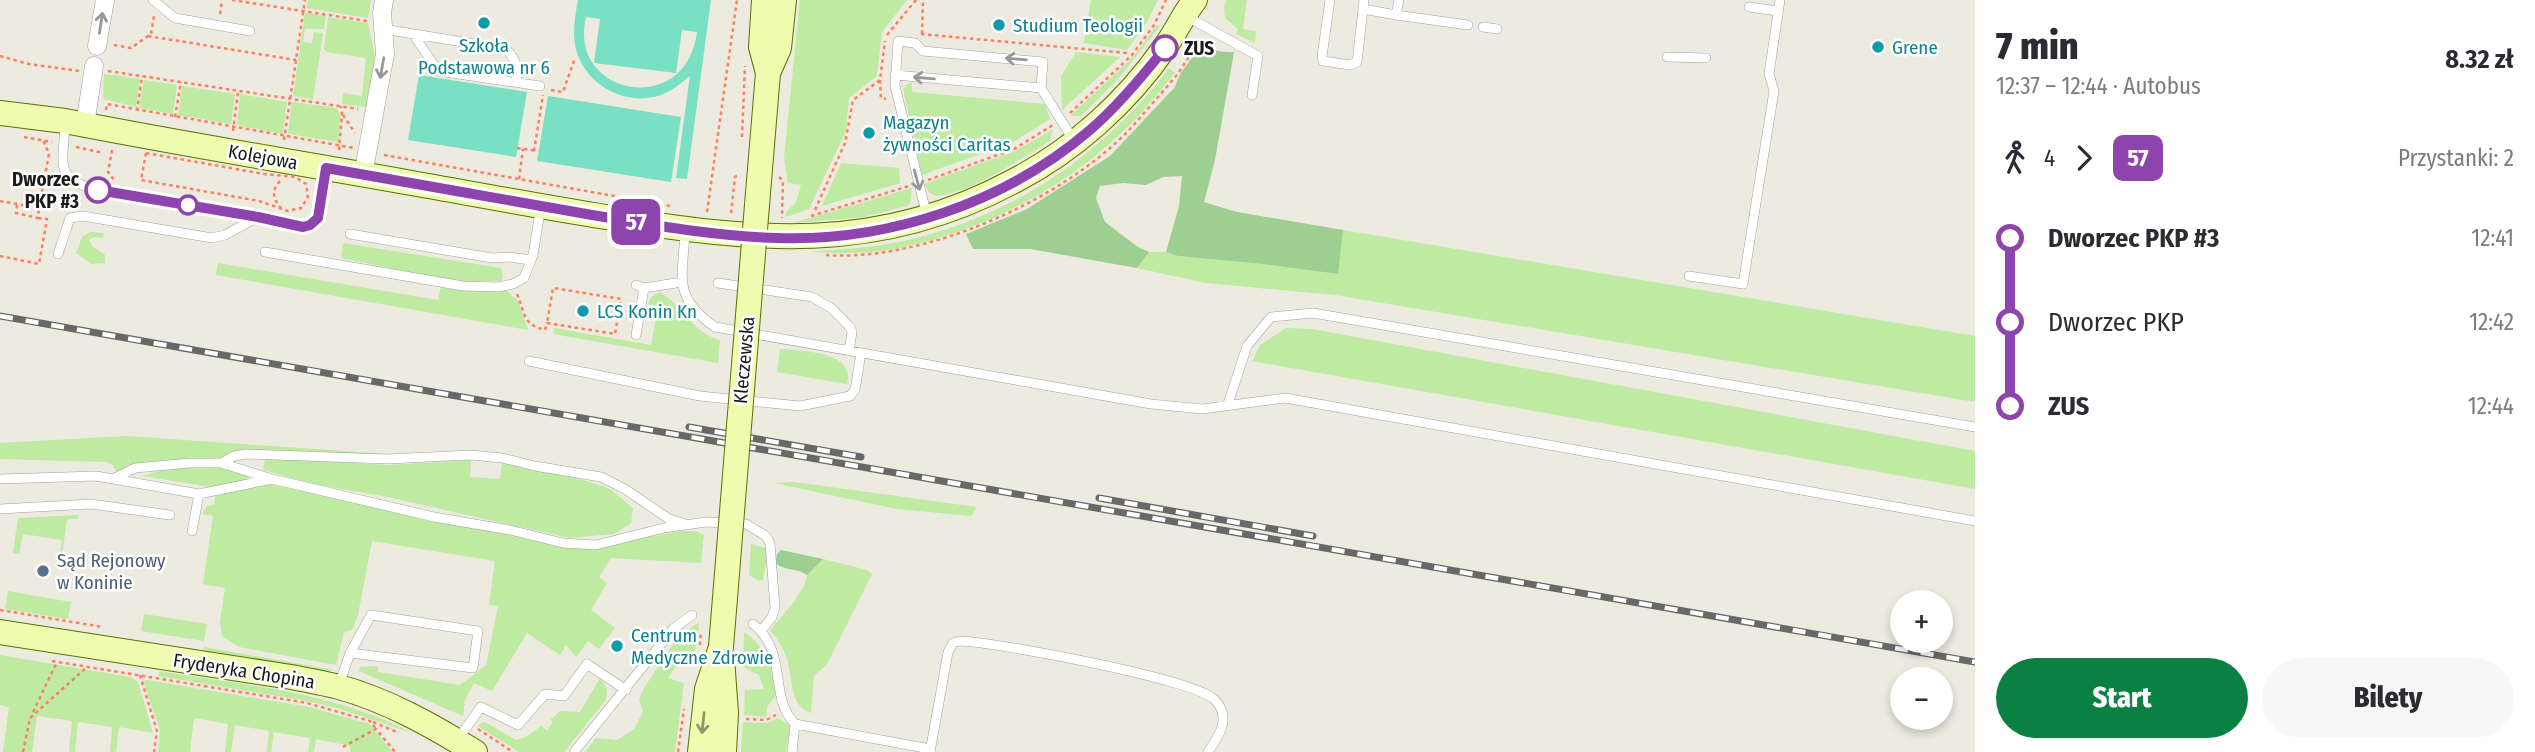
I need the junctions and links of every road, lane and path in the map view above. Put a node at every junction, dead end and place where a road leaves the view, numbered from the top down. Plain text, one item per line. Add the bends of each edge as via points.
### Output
1 (105, 0) edge
2 (232, 0) edge
3 (305, 0) edge
4 (384, 0) edge
5 (737, 0) edge
6 (764, 0) edge
7 (784, 0) edge
8 (916, 0) edge
9 (923, 0) edge
10 (1330, 0) edge
11 (1399, 0) edge
12 (1780, 0) edge
13 (154, 1) edge
14 (1186, 4) edge
15 (1364, 5) edge
16 (1749, 7) dead end
17 (304, 11) junction
18 (1779, 11) junction
19 (1396, 15) junction
20 (377, 25) junction
21 (1468, 25) dead end
22 (1483, 27) dead end
23 (1497, 29) dead end
24 (250, 31) dead end
25 (889, 31) junction
26 (900, 32) dead end
27 (911, 33) dead end
28 (413, 34) junction
29 (922, 34) junction
30 (148, 36) junction
31 (104, 46) joint
32 (1127, 53) dead end
33 (0, 56) edge
34 (745, 57) dead end
35 (1668, 57) dead end
36 (575, 58) dead end
37 (1706, 58) dead end
38 (296, 60) junction
39 (94, 67) junction
40 (768, 73) junction
41 (895, 75) junction
42 (142, 76) junction
43 (181, 82) junction
44 (516, 82) junction
45 (540, 86) dead end
46 (1041, 88) junction
47 (238, 92) junction
48 (1252, 95) dead end
49 (0, 96) edge
50 (290, 99) junction
51 (341, 106) junction
52 (360, 109) dead end
53 (0, 113) edge
54 (136, 114) dead end
55 (342, 114) junction
56 (1061, 120) junction
57 (175, 121) dead end
58 (75, 123) junction
59 (233, 131) dead end
60 (356, 134) dead end
61 (41, 137) dead end
62 (742, 137) dead end
63 (284, 140) dead end
64 (1075, 142) junction
65 (517, 148) dead end
66 (523, 149) junction
67 (112, 150) dead end
68 (332, 159) junction
69 (363, 174) junction
70 (295, 177) junction
71 (519, 179) dead end
72 (123, 181) dead end
73 (783, 181) dead end
74 (918, 184) junction
75 (0, 201) edge
76 (747, 204) junction
77 (18, 205) junction
78 (541, 206) junction
79 (39, 208) junction
80 (815, 210) dead end
81 (288, 211) junction
82 (731, 211) dead end
83 (706, 215) dead end
84 (782, 216) dead end
85 (258, 217) junction
86 (805, 217) dead end
87 (928, 217) junction
88 (38, 218) junction
89 (685, 229) junction
90 (350, 234) dead end
91 (265, 252) dead end
92 (58, 254) dead end
93 (0, 256) edge
94 (531, 260) junction
95 (1689, 276) dead end
96 (682, 282) junction
97 (718, 283) dead end
98 (513, 284) junction
99 (547, 323) junction
100 (636, 335) dead end
101 (849, 351) junction
102 (862, 353) junction
103 (529, 361) dead end
104 (1228, 404) junction
105 (1975, 427) edge
106 (221, 463) junction
107 (113, 478) junction
108 (0, 479) edge
109 (272, 479) junction
110 (199, 494) junction
111 (0, 509) edge
112 (170, 515) dead end
113 (1975, 521) edge
114 (699, 523) junction
115 (192, 531) dead end
116 (692, 614) dead end
117 (753, 624) dead end
118 (761, 631) junction
119 (0, 632) edge
120 (721, 647) junction
121 (350, 653) junction
122 (57, 662) dead end
123 (140, 675) junction
124 (339, 687) junction
125 (626, 690) junction
126 (30, 718) junction
127 (739, 718) dead end
128 (766, 720) dead end
129 (370, 721) junction
130 (795, 724) junction
131 (376, 729) junction
132 (403, 734) dead end
133 (466, 746) edge
134 (343, 747) dead end
135 (930, 750) edge
136 (22, 752) edge
137 (154, 752) edge
138 (395, 752) edge
139 (574, 752) edge
140 (700, 752) edge
141 (724, 752) edge
142 (792, 752) edge
143 (1208, 752) edge

31 -> 1 street
2 - 17 path
3 - 17 path
4 - 20 street
5 - 83 path
6 - 40 street, Kleczewska via 761,47
7 - 40 street, Kleczewska via 779,48
8 - 25 path
9 - 29 path
10 - 15 lane via 1323,61 1357,62
11 - 19 lane
12 - 18 lane
13 - 24 lane via 174,18
13 - 30 path
14 - 48 lane via 1258,56
14 - 56 path via 1154,25 1132,55
14 - 64 street, Kolejowa via 1165,48 1104,117
15 - 19 lane
16 - 18 lane
17 - 20 path
17 - 38 path
18 - 95 lane via 1769,74 1774,91 1743,284
19 - 21 lane
20 - 28 lane
20 -> 69 street via 385,54
22 - 23 lane
25 - 26 path
25 - 80 path via 880,80 853,100 845,143
27 - 29 path
28 - 44 lane via 438,71
28 - 44 lane via 506,49 516,60
29 - 32 path
30 - 31 path via 131,48
30 - 38 path
33 - 39 path via 78,72
34 - 62 path
35 - 37 lane
36 - 66 path via 563,92 544,89 536,151
38 - 50 path
39 - 42 path
39 - 58 street via 89,99
40 - 76 street, Kleczewska
46 -> 41 lane
46 -> 41 lane via 1043,62 922,51 915,43 898,41
41 -> 74 lane
42 - 43 path
42 - 54 path
43 - 47 path
43 - 57 path
44 - 45 lane
46 - 56 lane
47 - 50 path
47 - 59 path
49 - 58 street, Kolejowa
50 - 51 path
50 - 63 path
51 - 52 path
51 - 55 path
53 - 58 street, Kolejowa
55 - 60 path
55 - 68 path
56 - 64 lane
56 - 74 path via 1014,149
58 - 68 street, Kolejowa
58 - 85 lane via 64,166 74,183
61 - 79 path via 49,154
64 - 87 street, Kolejowa via 995,191
65 - 66 path
66 - 71 path
67 - 72 path via 108,172 114,180
68 - 69 street, Kolejowa
68 - 85 lane via 319,213 310,225 296,227
69 - 78 street, Kolejowa
70 - 81 path via 306,184 308,197 301,208
70 - 81 path via 281,179 274,190 277,204
70 - 81 path via 146,153 140,180 259,201
73 - 84 path
74 - 86 path
74 - 87 lane
75 - 77 path
76 - 82 path via 741,173 735,177
76 - 120 street, Kleczewska, bridge
77 - 79 path
77 - 88 path via 16,213
78 - 89 street, Kolejowa
78 - 94 lane
79 - 88 path
85 - 92 lane via 212,238 83,216 70,218
87 - 89 street, Kolejowa via 825,236 752,236
88 - 93 path via 47,219 39,264
89 - 96 lane
90 - 94 lane via 492,258
91 - 98 lane via 463,286
94 - 98 lane via 524,278
96 - 100 lane via 640,286
96 - 101 lane via 691,307 715,327
97 - 101 lane via 813,297 850,327
98 - 99 path via 527,323 545,330
99 - 99 path via 615,334 621,299 553,288
101 - 102 lane
102 - 103 lane via 850,396 800,406 700,396
102 - 104 lane via 1151,404 1202,409
104 - 105 lane via 1247,346 1271,317 1313,313
104 - 113 lane via 1285,398
106 - 107 lane via 135,468
106 - 109 lane
106 - 114 lane via 246,454 387,460 471,455 502,458 601,477 669,519
107 - 108 lane
107 - 110 lane
109 - 110 lane
109 - 114 lane via 563,543 597,545
110 - 115 lane
111 - 112 lane via 91,504
114 - 118 lane via 746,524 770,543 775,608
116 - 125 lane via 674,628
117 - 118 lane
118 - 130 lane via 775,656 786,715
119 - 124 street, Fryderyka Chopina
120 -> 140 street, Kleczewska via 707,689
120 - 141 street, Kleczewska
121 - 121 lane via 473,668 478,631 371,615
121 - 124 lane
122 - 126 path
123 - 126 path via 87,667
123 - 129 path via 307,703
123 - 137 path via 157,730
124 - 133 street, Fryderyka Chopina via 376,700
125 - 133 lane via 587,664 564,696 545,694 518,725 481,707
125 - 139 lane
126 - 136 path
127 - 128 path
129 - 131 path
129 - 132 path
130 - 135 lane
130 - 142 lane
131 - 134 path
131 - 138 path
135 - 143 lane via 948,652 960,641 1133,671 1197,690 1215,700 1222,713 1219,738

